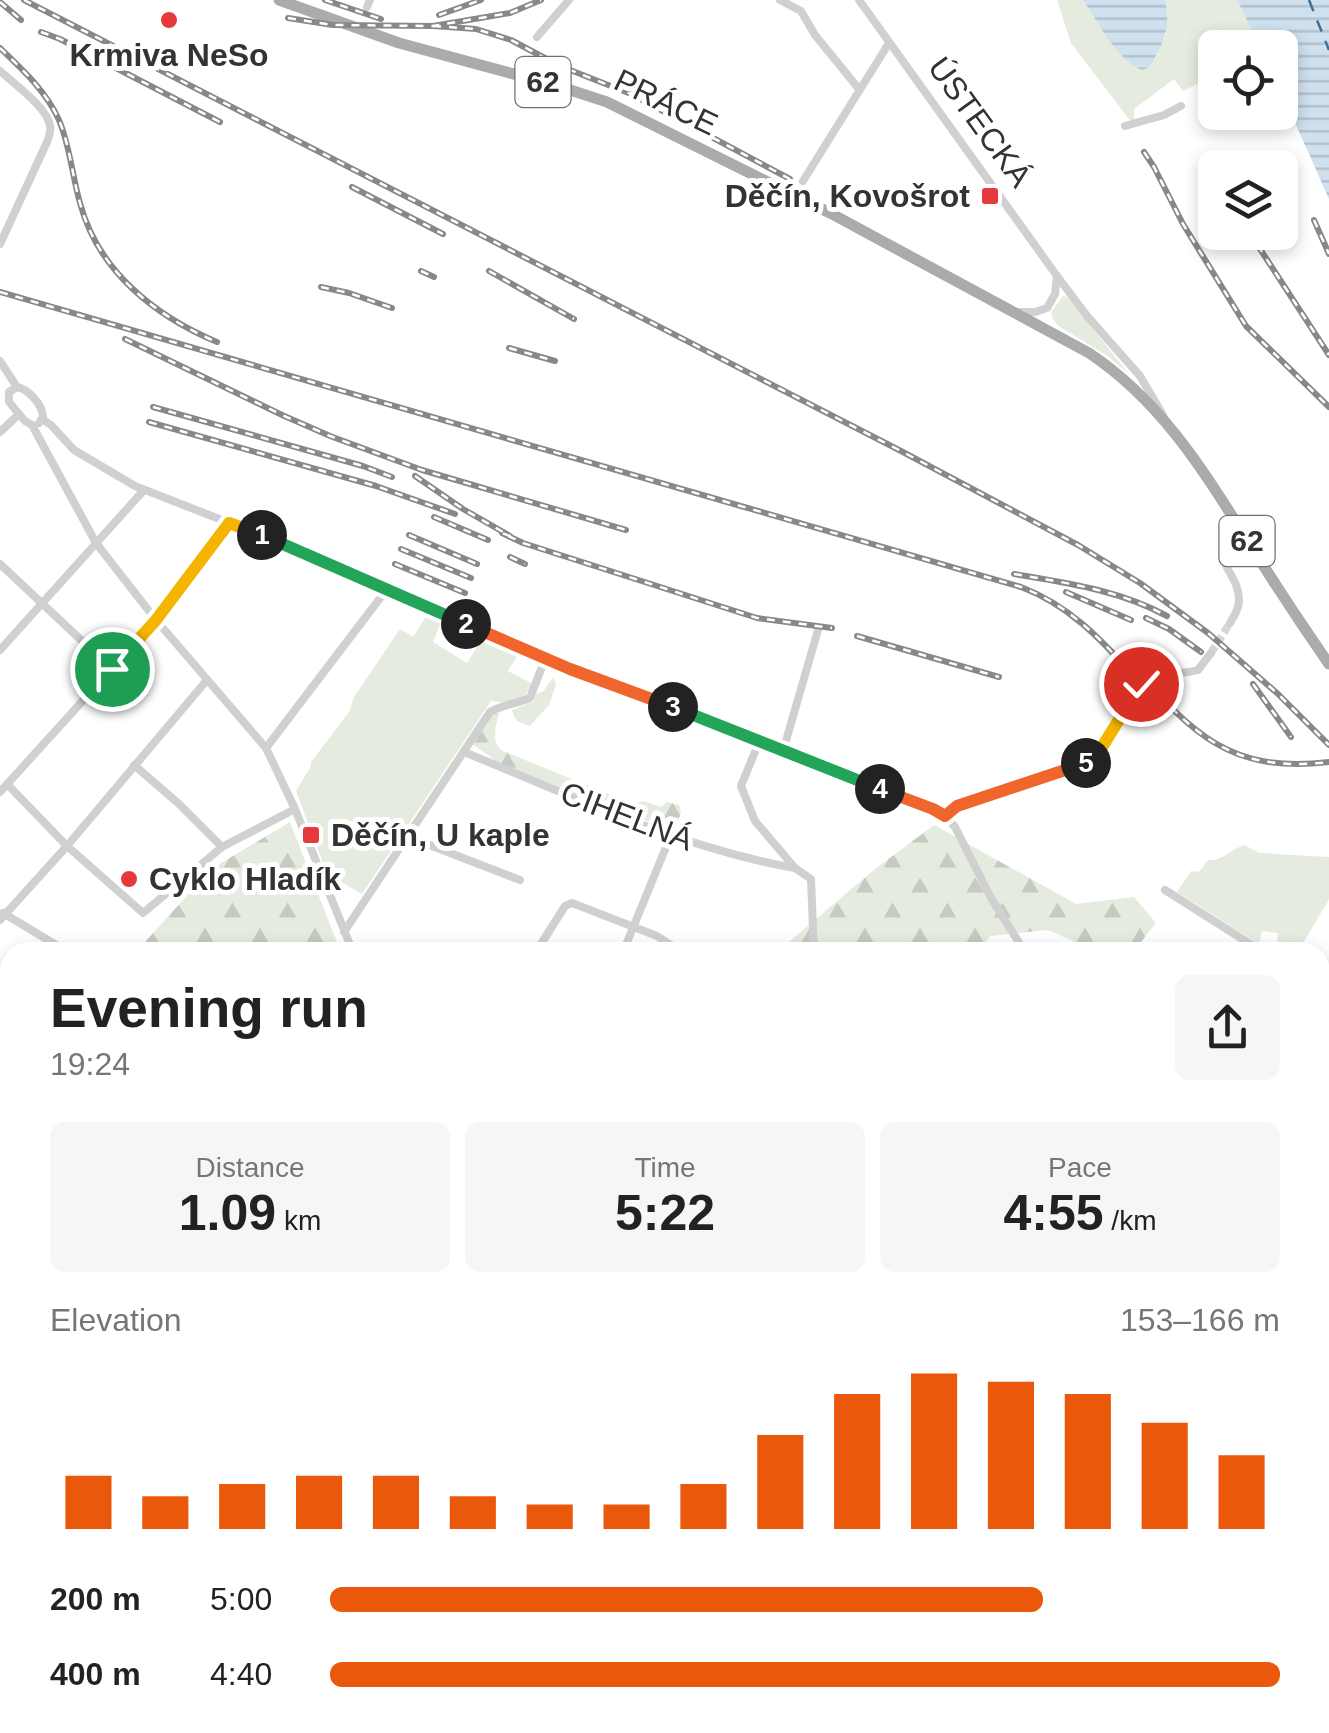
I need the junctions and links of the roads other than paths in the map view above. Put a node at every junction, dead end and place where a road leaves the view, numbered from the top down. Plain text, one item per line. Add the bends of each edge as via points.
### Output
1 (280, 0) edge
2 (570, 0) edge
3 (780, 0) edge
4 (859, 0) edge
5 (538, 37) dead end
6 (888, 43) junction
7 (0, 71) edge
8 (859, 89) junction
9 (1181, 106) dead end
10 (1125, 126) dead end
11 (803, 180) dead end
12 (0, 244) edge
13 (1057, 276) junction
14 (1047, 308) junction
15 (1015, 312) junction
16 (1050, 331) junction
17 (0, 361) edge
18 (16, 387) junction
19 (4, 398) edge
20 (18, 414) junction
21 (1164, 418) junction
22 (42, 419) junction
23 (32, 425) junction
24 (0, 432) edge
25 (144, 490) junction
26 (229, 523) junction
27 (1241, 531) junction
28 (96, 544) junction
29 (0, 564) edge
30 (387, 589) junction
31 (41, 602) junction
32 (156, 620) junction
33 (1230, 623) tunnel mouth
34 (818, 630) dead end
35 (0, 650) edge
36 (1211, 653) tunnel mouth
37 (544, 659) junction
38 (1329, 664) edge
39 (112, 669) junction
40 (207, 680) junction
41 (759, 742) junction
42 (266, 748) junction
43 (782, 750) junction
44 (464, 752) junction
45 (134, 765) junction
46 (7, 784) junction
47 (0, 792) edge
48 (295, 809) junction
49 (945, 816) junction
50 (671, 835) junction
51 (406, 836) junction
52 (67, 846) junction
53 (222, 847) junction
54 (795, 868) junction
55 (520, 880) dead end
56 (1165, 890) dead end
57 (1, 915) edge
58 (634, 926) junction
59 (344, 932) junction
60 (50, 942) edge
61 (348, 942) edge
62 (542, 942) edge
63 (627, 942) edge
64 (666, 942) edge
65 (814, 942) edge
66 (1019, 942) edge
67 (1247, 942) edge

1 - 15 main road, PRÁCE / 62 via 607,102
2 - 5 street
3 - 8 street via 802,11
4 - 6 street, ÚSTECKÁ
6 - 8 street
6 - 13 street, ÚSTECKÁ
7 - 12 street via 39,107 50,127
8 - 11 street
9 - 10 street
13 - 14 street
13 - 21 street, ÚSTECKÁ via 1140,376
14 - 15 street
14 - 16 street
15 - 16 main road, ÚSTECKÁ / 62
16 - 21 main road, ÚSTECKÁ / 62 via 1111,369
17 - 18 street
18 - 19 street
18 - 22 street via 41,408
19 - 20 street
20 - 23 street
20 - 24 street
21 - 27 main road, ÚSTECKÁ / 62
22 - 23 street
22 - 25 street via 74,450
23 - 28 street
25 - 26 street
25 - 28 street
26 - 30 street
26 - 32 street
27 - 33 street via 1222,554 1239,595
27 - 38 main road, ÚSTECKÁ / 62
28 - 31 street
28 - 32 street
29 - 31 street
30 - 37 street
30 - 42 street
31 - 35 street
31 - 39 street
32 - 39 street
32 - 40 street
34 - 43 street
36 - 49 street via 1198,670 1145,680 1099,752 1082,766 957,806
37 - 41 street
37 - 44 street via 530,698 490,712
39 - 46 street
40 - 42 street
40 - 45 street
41 - 43 street
41 - 54 street via 742,786 755,821
42 - 48 street
43 - 49 street
44 - 50 street, CIHELNÁ
44 - 51 street
45 - 52 street
45 - 53 street
46 - 47 street
46 - 52 street
48 - 53 street
48 - 59 street
49 - 66 street
50 - 54 street, CIHELNÁ
50 - 58 street
51 - 55 street
51 - 59 street
52 - 53 street via 142,913
52 - 57 street
54 - 65 street via 812,879
56 - 67 street
57 - 60 street
58 - 62 street via 572,903
58 - 63 street
58 - 64 street
59 - 61 street

